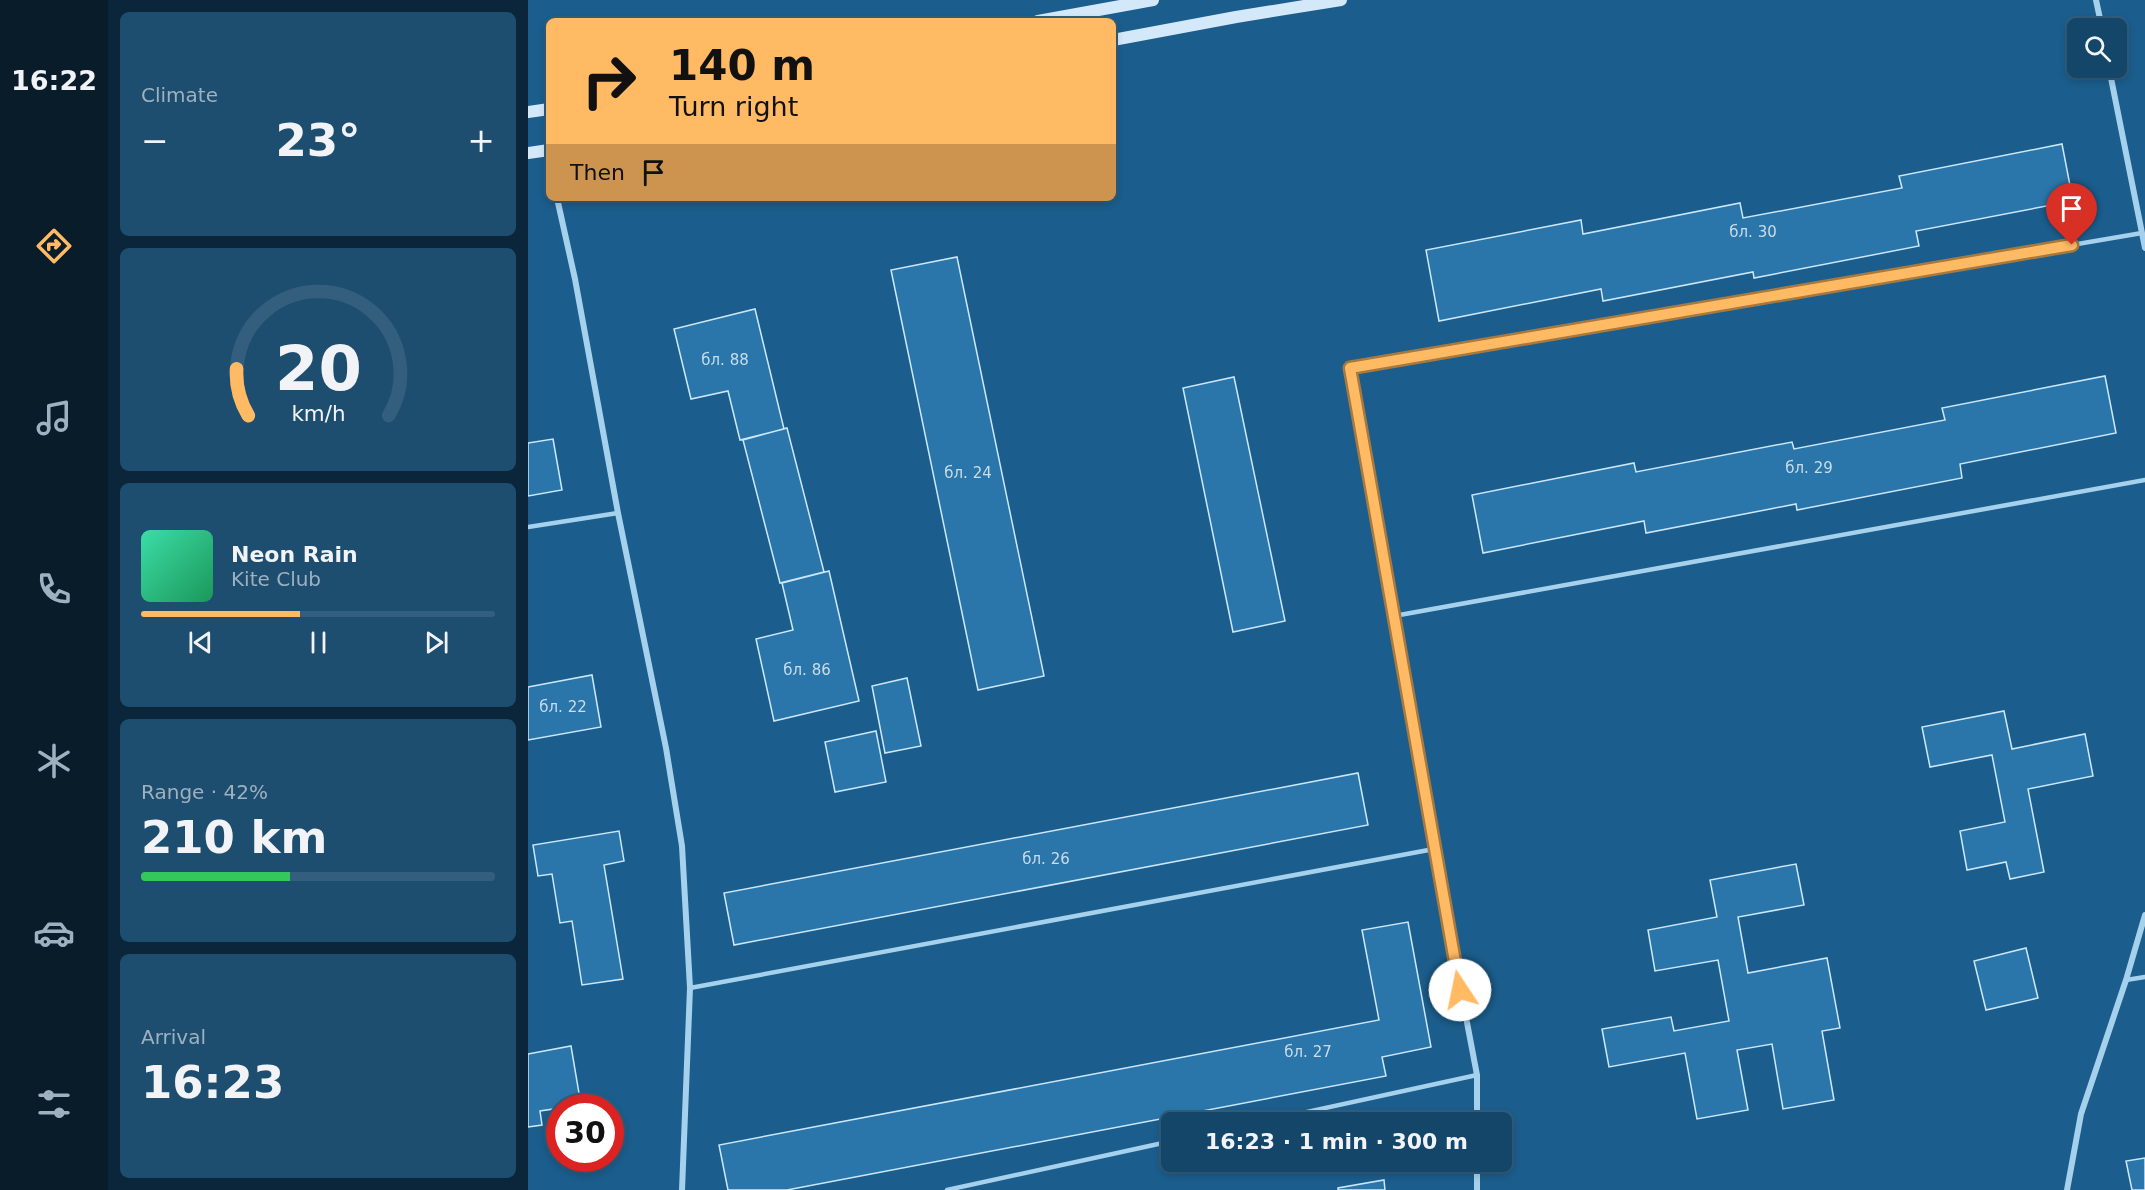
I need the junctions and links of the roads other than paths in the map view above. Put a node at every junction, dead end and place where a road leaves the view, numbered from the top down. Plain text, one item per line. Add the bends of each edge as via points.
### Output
1 (1153, 0) edge
2 (1341, 0) edge
3 (2096, 0) edge
4 (1054, 18) edge
5 (2100, 18) edge
6 (1116, 39) edge
7 (2111, 78) edge
8 (546, 109) edge
9 (528, 112) edge
10 (528, 153) edge
11 (546, 154) edge
12 (558, 201) edge
13 (2142, 233) junction
14 (2145, 248) edge
15 (1350, 368) joint
16 (2145, 480) edge
17 (618, 513) junction
18 (528, 527) edge
19 (1394, 616) junction
20 (1434, 849) junction
21 (2145, 915) edge
22 (2145, 976) edge
23 (2126, 980) junction
24 (690, 988) junction
25 (1477, 1075) junction
26 (1307, 1112) edge
27 (1477, 1112) edge
28 (1161, 1144) edge
29 (1477, 1172) edge
30 (682, 1190) edge
31 (947, 1190) edge
32 (1477, 1190) edge
33 (2067, 1190) edge

1 - 4 main road
2 - 6 main road
3 - 5 street
7 - 13 street
8 - 9 main road
10 - 11 main road
12 - 17 street
13 - 14 street
13 - 15 lane
15 - 19 street
16 - 19 lane
17 - 18 lane
17 - 24 street via 682,846
19 - 20 street
20 - 24 lane
20 - 25 street
21 - 23 street
22 - 23 lane
23 - 33 street via 2081,1114
24 - 30 street
25 - 26 lane
25 - 27 street
28 - 31 lane
29 - 32 street

